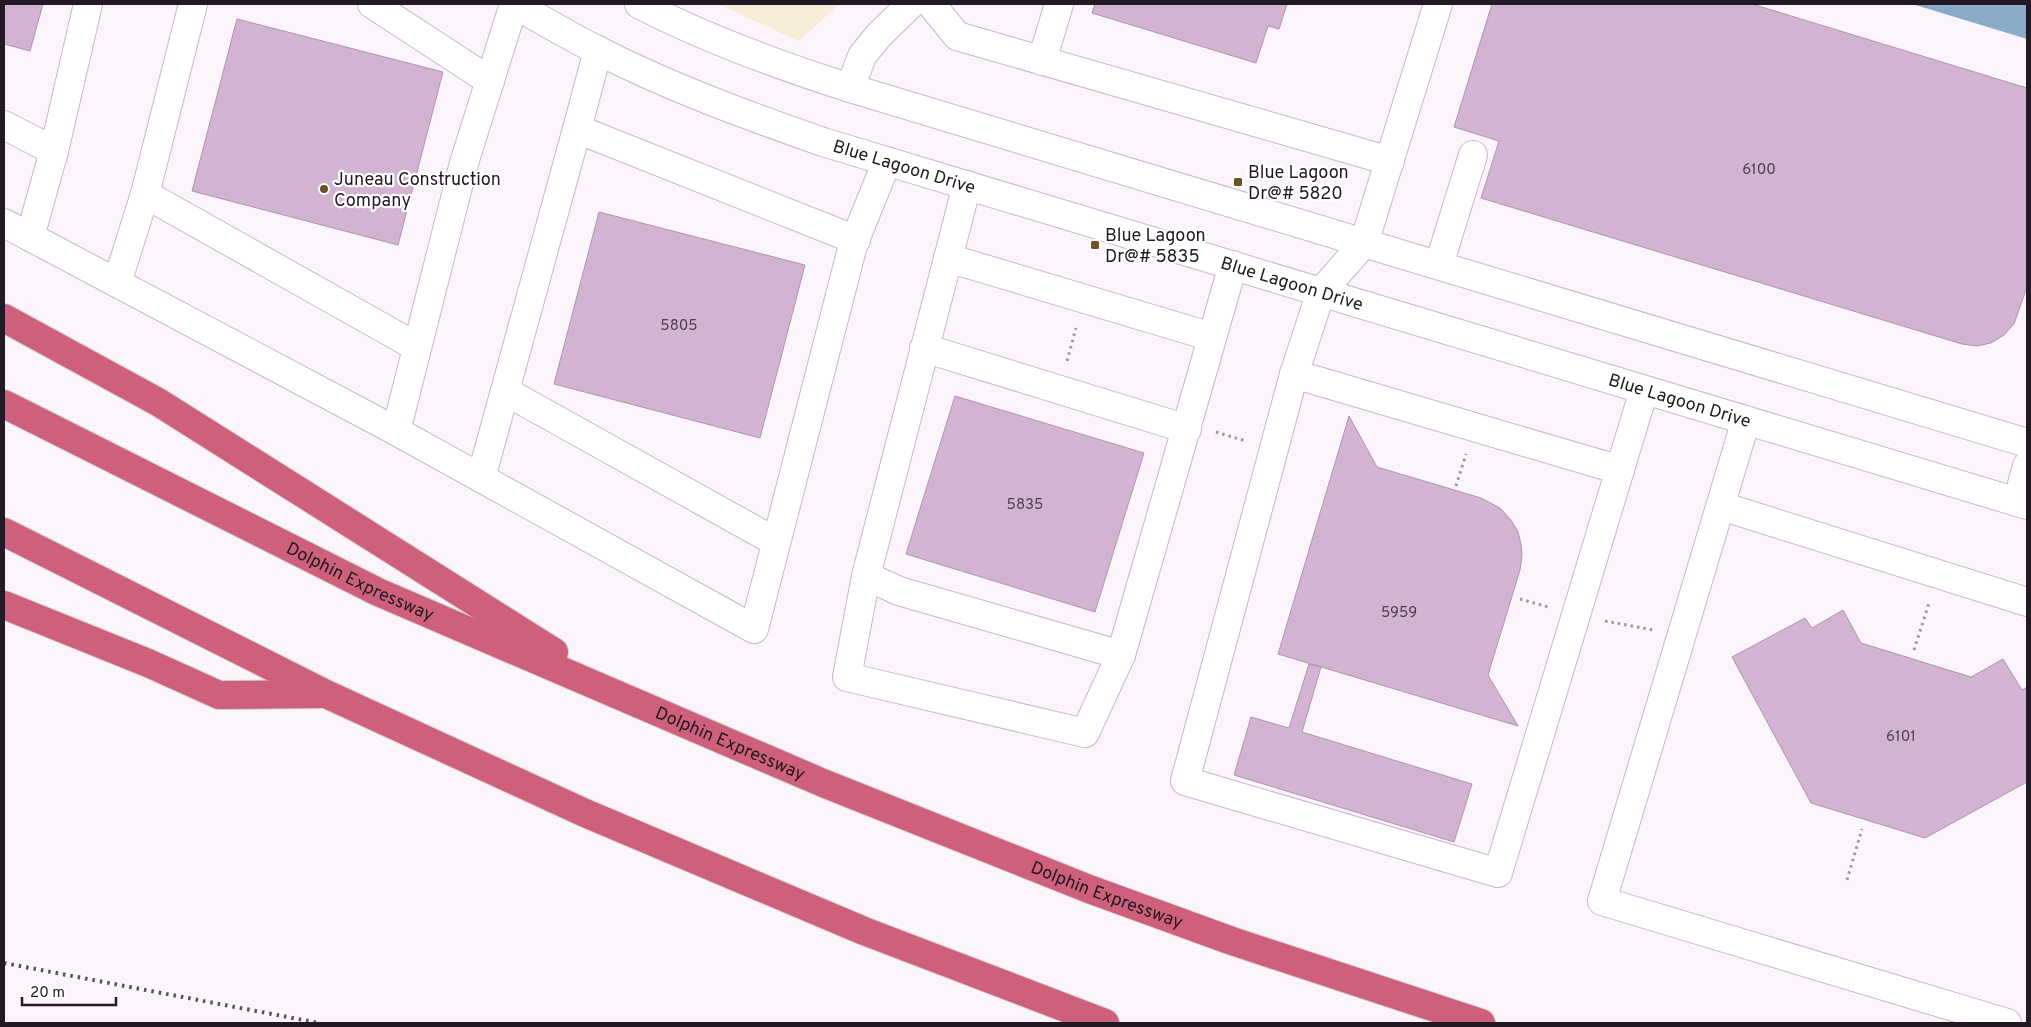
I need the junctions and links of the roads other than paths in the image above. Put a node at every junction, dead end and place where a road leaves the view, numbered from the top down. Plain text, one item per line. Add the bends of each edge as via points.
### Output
1 (88, 4) edge
2 (193, 4) edge
3 (372, 4) edge
4 (514, 4) edge
5 (639, 4) edge
6 (911, 4) edge
7 (930, 4) edge
8 (1059, 4) edge
9 (1438, 4) edge
10 (598, 50) junction
11 (1042, 61) junction
12 (490, 81) junction
13 (850, 88) junction
14 (4, 125) edge
15 (577, 129) junction
16 (54, 152) junction
17 (1474, 154) dead end
18 (887, 162) junction
19 (1390, 162) junction
20 (967, 185) junction
21 (145, 194) junction
22 (4, 223) edge
23 (30, 237) junction
24 (856, 240) junction
25 (1364, 243) junction
26 (948, 258) junction
27 (1233, 265) junction
28 (1439, 265) junction
29 (117, 283) junction
30 (1320, 292) junction
31 (4, 318) edge
32 (1212, 337) junction
33 (417, 347) junction
34 (924, 348) junction
35 (1294, 374) junction
36 (1644, 390) junction
37 (505, 391) junction
38 (4, 404) edge
39 (1746, 420) junction
40 (1188, 427) junction
41 (396, 432) junction
42 (2027, 443) edge
43 (2027, 466) edge
44 (1620, 470) junction
45 (481, 478) junction
46 (2022, 503) edge
47 (1721, 506) junction
48 (4, 532) edge
49 (776, 542) junction
50 (866, 576) junction
51 (2027, 602) edge
52 (4, 605) edge
53 (1121, 655) junction
54 (326, 694) junction
55 (625, 697) junction
56 (1105, 1023) edge
57 (1481, 1023) edge
58 (2007, 1023) edge

1 - 16 street
2 - 21 street
3 - 12 street
4 - 10 street, Blue Lagoon Drive
4 - 12 street
5 - 13 street via 733,46
6 - 13 street via 862,56
7 - 11 street via 957,36
8 - 11 street
9 - 19 street
10 - 15 street
10 - 18 street, Blue Lagoon Drive via 769,123
11 - 19 street
12 - 33 street via 464,163
13 - 25 street
14 - 16 street
15 - 24 street
15 - 37 street
16 - 23 street
17 - 28 street
18 - 20 street, Blue Lagoon Drive
18 - 24 street
19 - 25 street
20 - 26 street
20 - 27 street, Blue Lagoon Drive
21 - 29 street
21 - 33 street
22 - 23 street
23 - 29 street
24 - 49 street
25 - 28 street
25 - 30 street
26 - 32 street
26 - 34 street
27 - 30 street, Blue Lagoon Drive
27 - 32 street
28 - 42 street
29 - 41 street
30 - 35 street
30 - 36 street, Blue Lagoon Drive
31 - 55 highway via 158,402
32 - 40 street
33 - 41 street
34 - 40 street
34 - 50 street
35 - 44 street
35 - 44 street via 1185,781 1498,873
36 - 39 street, Blue Lagoon Drive
36 - 44 street
37 - 45 street
37 - 49 street
38 - 55 highway, Dolphin Expressway via 378,592
39 - 46 street, Blue Lagoon Drive
39 - 47 street
40 - 53 street
41 - 45 street
43 - 46 street
45 - 49 street via 754,629
47 - 51 street
47 - 58 street via 1602,901
48 - 54 highway
50 - 53 street via 899,591
50 - 53 street via 847,677 1085,733
52 - 54 highway via 219,695
54 - 56 highway via 531,789 785,899
55 - 57 highway, Dolphin Expressway via 823,783 1089,889

